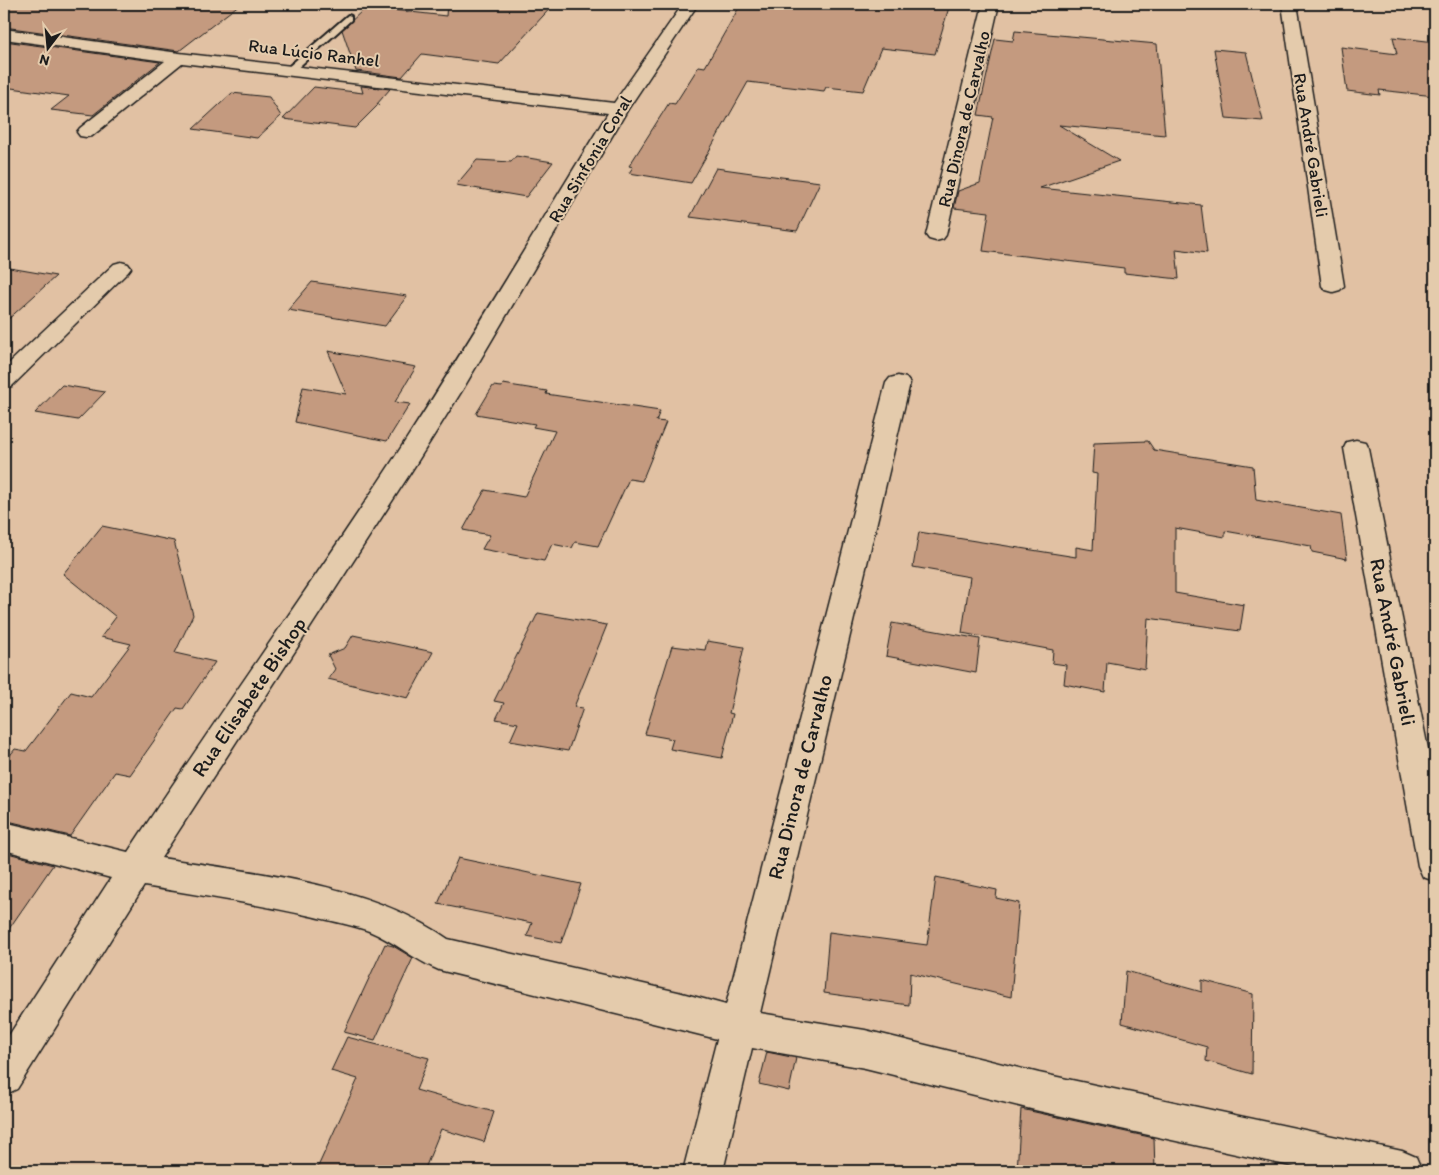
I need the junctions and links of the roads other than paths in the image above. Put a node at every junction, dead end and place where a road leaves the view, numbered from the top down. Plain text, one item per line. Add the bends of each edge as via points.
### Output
1 (690, 4) edge
2 (991, 4) edge
3 (1289, 4) edge
4 (348, 18) dead end
5 (4, 34) edge
6 (179, 58) junction
7 (290, 70) junction
8 (619, 109) junction
9 (86, 132) dead end
10 (936, 234) dead end
11 (121, 268) dead end
12 (1333, 286) dead end
13 (493, 317) joint
14 (4, 381) edge
15 (898, 383) dead end
16 (1356, 448) dead end
17 (4, 836) edge
18 (1435, 866) edge
19 (135, 869) junction
20 (738, 1027) junction
21 (4, 1076) edge
22 (704, 1171) edge
23 (1402, 1171) edge

1 - 8 street, Rua Sinfonia Coral
2 - 10 street, Rua Dinora de Carvalho
3 - 12 street, Rua André Gabrieli
4 - 7 lane
5 - 6 street, Rua Lúcio Ranhel
6 - 7 street, Rua Lúcio Ranhel
6 - 9 street
7 - 8 street, Rua Lúcio Ranhel
8 - 13 street, Rua Sinfonia Coral
11 - 14 street
13 - 19 street, Rua Elisabete Bishop via 451,389 335,569
15 - 20 street, Rua Dinora de Carvalho
16 - 18 street, Rua André Gabrieli
17 - 19 street
19 - 20 street via 268,891 349,909 378,918 450,956
19 - 21 street, Rua Elisabete Bishop
20 - 22 street, Rua Dinora de Carvalho
20 - 23 street via 865,1050 1039,1092

